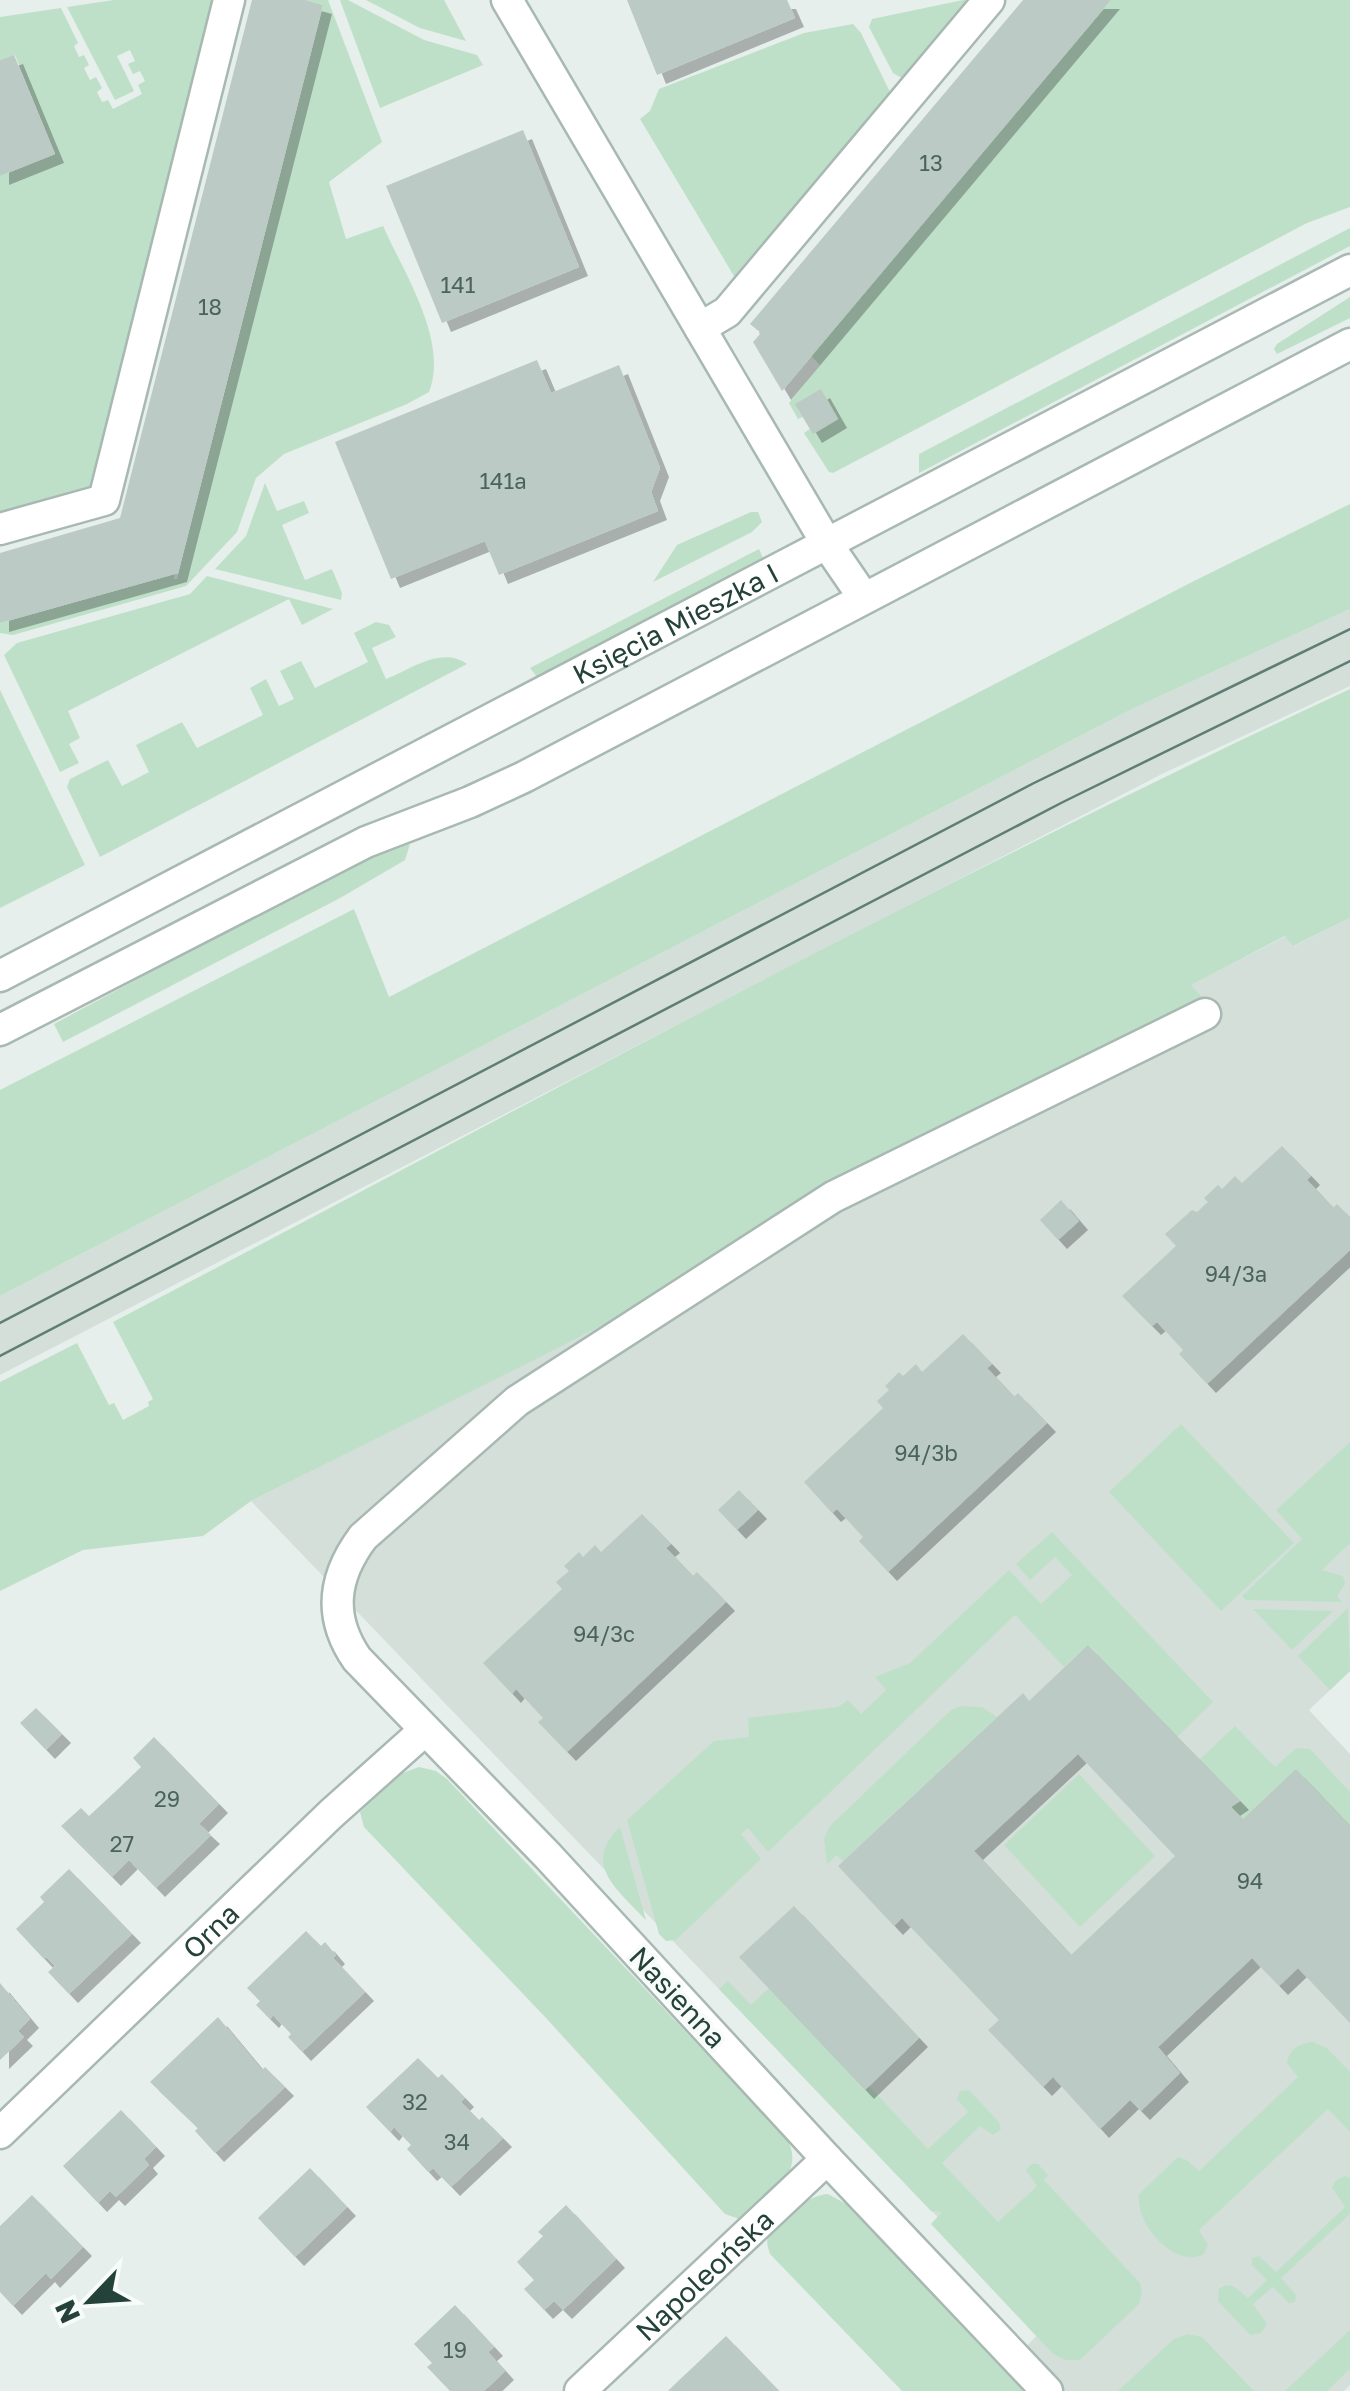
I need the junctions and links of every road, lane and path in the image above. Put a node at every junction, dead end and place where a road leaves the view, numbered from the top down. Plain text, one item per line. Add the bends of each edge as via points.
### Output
1 (229, 0) edge
2 (507, 0) edge
3 (989, 0) edge
4 (1350, 270) edge
5 (700, 328) junction
6 (1350, 344) edge
7 (0, 530) edge
8 (827, 544) junction
9 (864, 598) junction
10 (0, 976) edge
11 (1206, 1014) dead end
12 (0, 1030) edge
13 (424, 1730) junction
14 (0, 2133) edge
15 (827, 2159) junction
16 (580, 2391) edge
17 (1047, 2391) edge

1 - 7 street via 104,500
2 - 5 street
3 - 5 street via 727,312
4 - 8 street, Księcia Mieszka I
5 - 8 street
6 - 9 street
8 - 9 street
8 - 10 street, Księcia Mieszka I
9 - 12 street via 524,776 366,842
11 - 13 street, Nasienna via 833,1197 517,1401 363,1537 336,1590 336,1617 346,1644
13 - 14 street, Orna
13 - 15 street, Nasienna
15 - 16 street, Napoleońska
15 - 17 street, Nasienna

